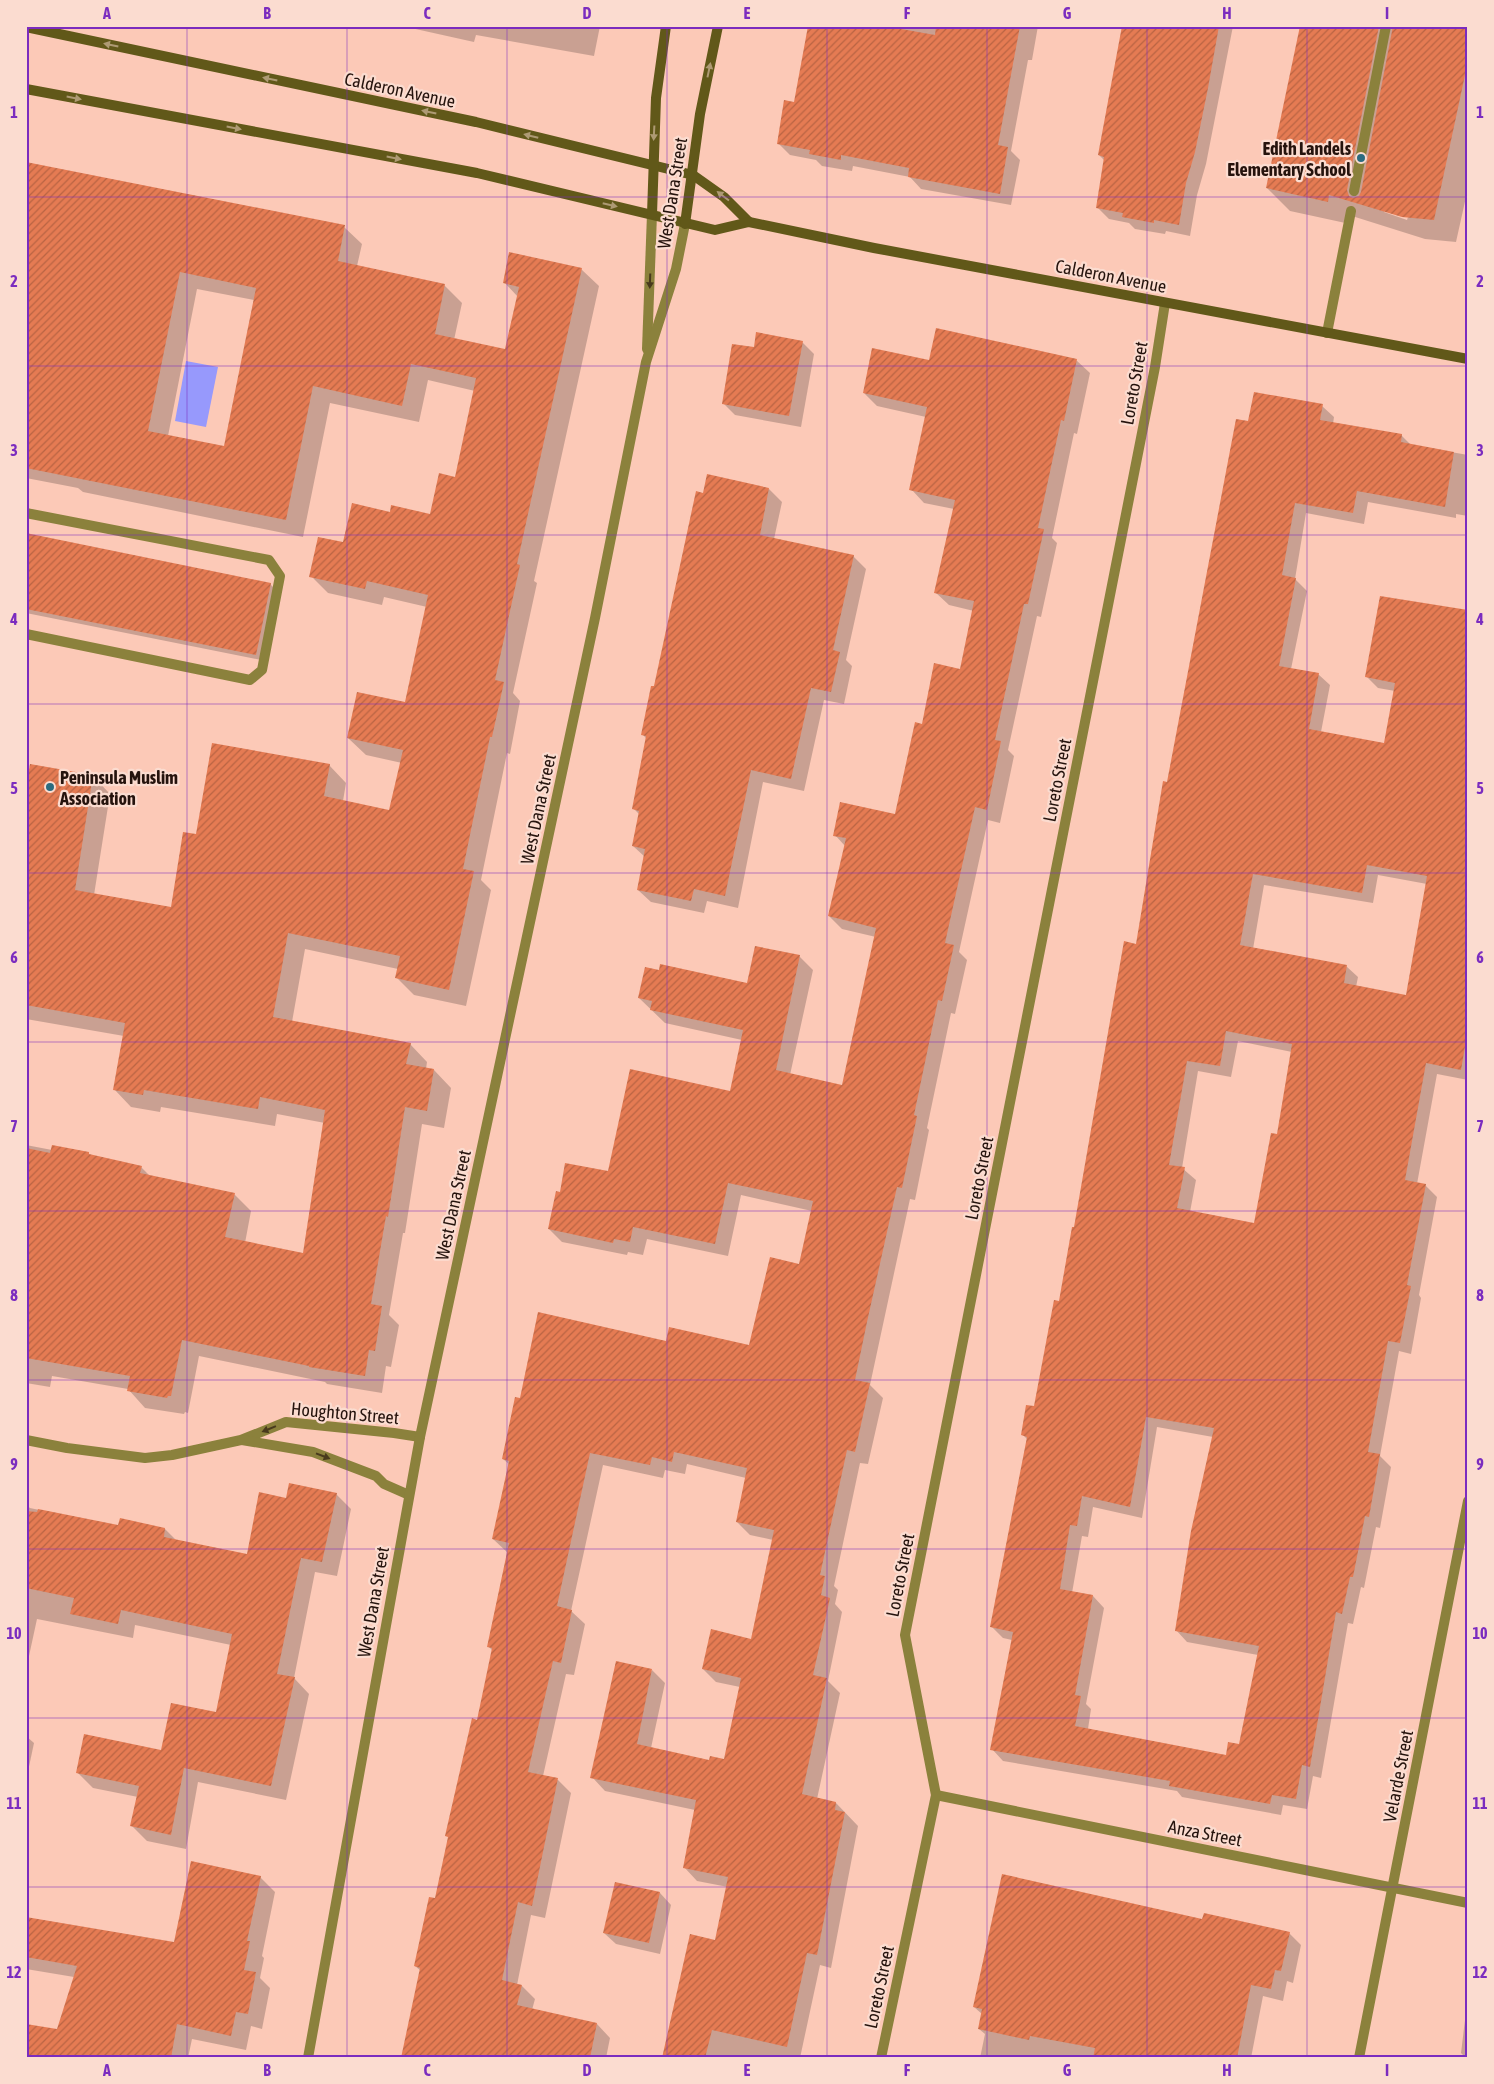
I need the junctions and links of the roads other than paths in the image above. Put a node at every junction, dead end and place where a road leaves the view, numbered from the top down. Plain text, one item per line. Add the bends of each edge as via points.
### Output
1 (666, 26) edge
2 (718, 26) edge
3 (1386, 26) edge
4 (26, 27) edge
5 (26, 88) edge
6 (653, 167) junction
7 (693, 175) junction
8 (1354, 191) dead end
9 (1350, 211) dead end
10 (652, 214) junction
11 (749, 222) junction
12 (685, 224) junction
13 (1165, 303) junction
14 (1327, 333) junction
15 (1468, 359) edge
16 (646, 362) junction
17 (26, 513) edge
18 (26, 634) edge
19 (420, 1438) junction
20 (26, 1440) edge
21 (241, 1440) junction
22 (409, 1495) junction
23 (1468, 1501) edge
24 (936, 1796) junction
25 (1393, 1888) junction
26 (1468, 1902) edge
27 (308, 2058) edge
28 (881, 2058) edge
29 (1359, 2058) edge

1 -> 6 street, West Dana Street via 656,98
7 -> 2 street, West Dana Street via 700,114
3 - 8 street
6 -> 4 street, Calderon Avenue via 476,122
5 -> 10 street, Calderon Avenue via 477,173
6 - 7 street, Calderon Avenue
6 - 10 street, West Dana Street
11 -> 7 street, Calderon Avenue via 724,197
7 - 12 street, West Dana Street
9 - 14 street
10 - 12 street, Calderon Avenue
10 -> 16 street, West Dana Street
11 - 12 street, Calderon Avenue via 715,230
11 - 13 street, Calderon Avenue
12 - 16 street, West Dana Street via 676,269
13 - 14 street, Calderon Avenue
13 - 24 street, Loreto Street via 905,1635
14 - 15 street, Calderon Avenue
16 - 19 street, West Dana Street via 595,618
17 - 18 street via 269,560 280,576 262,670 250,680
19 -> 21 street, Houghton Street via 286,1422
19 - 22 street, West Dana Street
20 - 21 street, Houghton Street via 145,1458
21 -> 22 street, Houghton Street via 313,1452 376,1476 384,1484
22 - 27 street, West Dana Street
23 - 25 street, Velarde Street
24 - 25 street, Anza Street
24 - 28 street, Loreto Street
25 - 26 street, Anza Street
25 - 29 street, Velarde Street

